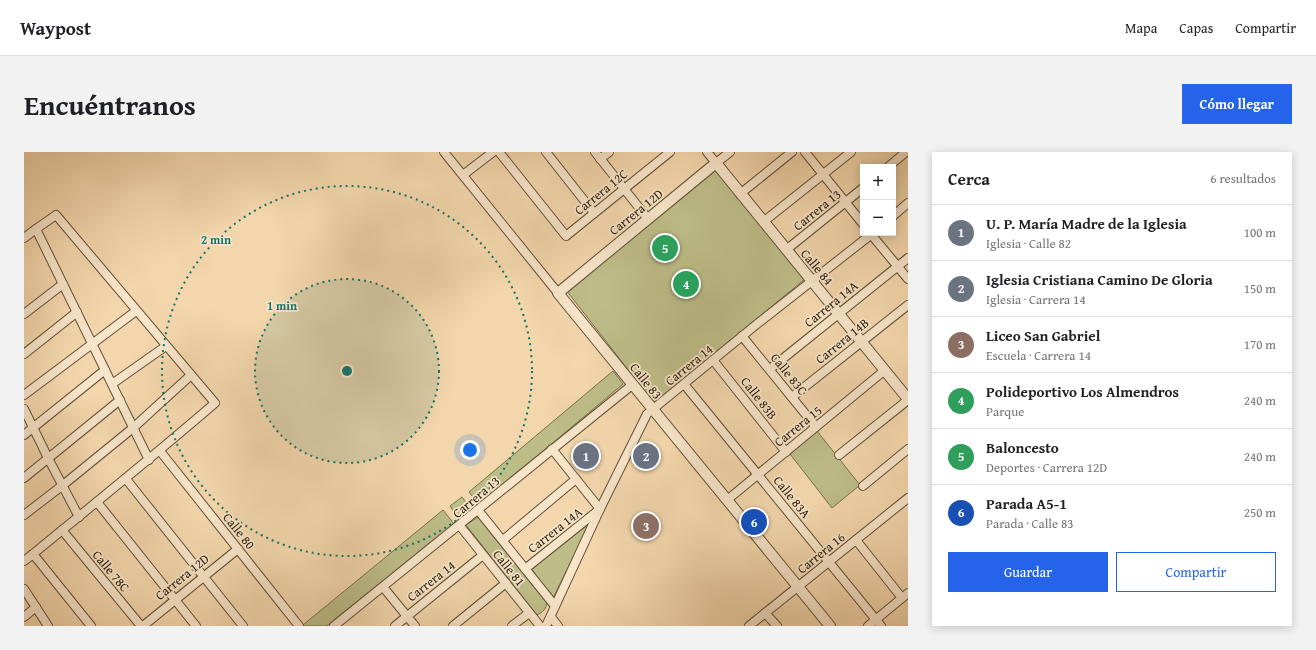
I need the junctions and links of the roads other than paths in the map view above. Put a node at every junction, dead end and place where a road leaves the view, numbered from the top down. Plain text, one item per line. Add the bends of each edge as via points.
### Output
1 (444, 152) edge
2 (492, 152) edge
3 (499, 152) edge
4 (546, 152) edge
5 (595, 152) edge
6 (609, 152) edge
7 (670, 152) edge
8 (707, 152) edge
9 (730, 152) edge
10 (792, 152) edge
11 (805, 152) edge
12 (851, 152) edge
13 (906, 152) edge
14 (600, 159) junction
15 (716, 164) junction
16 (892, 164) edge
17 (463, 175) junction
18 (823, 175) junction
19 (624, 189) junction
20 (860, 190) edge
21 (740, 194) junction
22 (845, 202) junction
23 (908, 203) edge
24 (594, 213) junction
25 (896, 213) edge
26 (648, 219) junction
27 (860, 220) edge
28 (763, 222) junction
29 (36, 229) junction
30 (868, 236) edge
31 (873, 236) edge
32 (24, 238) edge
33 (786, 250) junction
34 (908, 258) edge
35 (898, 266) junction
36 (908, 279) edge
37 (812, 280) junction
38 (63, 284) junction
39 (558, 293) junction
40 (908, 305) edge
41 (136, 310) junction
42 (77, 312) junction
43 (24, 314) edge
44 (838, 314) junction
45 (742, 336) junction
46 (861, 342) junction
47 (92, 344) junction
48 (166, 346) junction
49 (24, 354) edge
50 (713, 360) junction
51 (770, 369) junction
52 (105, 370) junction
53 (885, 370) junction
54 (191, 375) junction
55 (112, 384) junction
56 (684, 384) junction
57 (632, 385) junction
58 (24, 395) edge
59 (792, 397) junction
60 (908, 399) edge
61 (120, 400) junction
62 (24, 408) edge
63 (652, 410) junction
64 (34, 427) junction
65 (816, 427) junction
66 (133, 428) junction
67 (24, 435) edge
68 (552, 449) junction
69 (908, 449) edge
70 (160, 451) junction
71 (786, 452) junction
72 (839, 456) dead end
73 (48, 458) junction
74 (149, 460) junction
75 (758, 474) junction
76 (24, 478) edge
77 (126, 479) junction
78 (576, 479) junction
79 (63, 485) junction
80 (863, 486) dead end
81 (908, 498) edge
82 (727, 500) junction
83 (97, 502) junction
84 (600, 509) junction
85 (478, 510) junction
86 (24, 515) edge
87 (79, 516) junction
88 (460, 526) junction
89 (62, 530) junction
90 (503, 540) junction
91 (856, 540) junction
92 (238, 549) junction
93 (33, 554) junction
94 (483, 555) junction
95 (24, 561) edge
96 (828, 562) junction
97 (525, 569) junction
98 (203, 577) junction
99 (506, 583) junction
100 (798, 587) junction
101 (383, 588) junction
102 (24, 589) edge
103 (905, 595) edge
104 (174, 601) junction
105 (555, 606) junction
106 (36, 607) junction
107 (529, 613) junction
108 (765, 613) junction
109 (406, 616) junction
110 (24, 617) edge
111 (551, 617) junction
112 (878, 623) edge
113 (48, 626) edge
114 (91, 626) edge
115 (142, 626) edge
116 (196, 626) edge
117 (243, 626) edge
118 (298, 626) edge
119 (334, 626) edge
120 (395, 626) edge
121 (415, 626) edge
122 (453, 626) edge
123 (512, 626) edge
124 (540, 626) edge
125 (546, 626) edge
126 (558, 626) edge
127 (749, 626) edge
128 (776, 626) edge
129 (830, 626) edge
130 (868, 626) edge

1 - 17 street, Calle 83
2 - 17 street
3 - 24 street, Carrera 12C via 566,236
4 - 24 street
5 - 14 street
6 - 14 street
7 - 19 street, Carrera 12C
8 - 15 street, Calle 84
9 - 15 street, Carrera 12D
10 - 21 street
11 - 18 street
12 - 18 street
13 - 16 street
14 - 19 street
15 - 21 street, Calle 84
15 - 26 street, Carrera 12D
17 - 39 street, Calle 83
18 - 22 street
18 - 28 street
19 - 24 street, Carrera 12C
19 - 26 street
20 - 22 street, Carrera 13
21 - 28 street, Calle 84
22 - 27 street
22 - 33 street, Carrera 13
23 - 25 street
26 - 39 street, Carrera 12D
28 - 33 street, Calle 84
29 - 32 street
29 - 38 street
29 - 41 street via 56,215
30 - 37 street, Carrera 14
31 - 35 street
33 - 37 street, Calle 84
34 - 35 street, Carrera 14A
35 - 36 street
35 - 44 street, Carrera 14A
37 - 44 street, Calle 84
37 - 45 street, Carrera 14
38 - 42 street
38 - 43 street
39 - 57 street, Calle 83
40 - 46 street, Carrera 14B
41 - 47 street
41 - 48 street
42 - 47 street
42 - 49 street
44 - 46 street, Calle 84
44 - 51 street, Carrera 14A
45 - 50 street, Carrera 14
45 - 51 street, Calle 83C
46 - 53 street, Calle 84
46 - 59 street, Carrera 14B
47 - 52 street
47 - 58 street
48 - 54 street
48 - 55 street
50 - 56 street, Carrera 14
50 - 71 street, Calle 83B
51 - 59 street, Calle 83C
52 - 55 street
52 - 64 street
53 - 60 street, Calle 84
53 - 65 street, Carrera 15
54 - 66 street
54 - 70 street via 214,403
55 - 61 street
56 - 63 street, Carrera 14
56 - 75 street, Calle 83A
57 - 63 street, Calle 83
57 - 68 street, Carrera 13
59 - 65 street, Calle 83C
60 - 72 street
61 - 66 street
61 - 73 street
62 - 64 street
63 - 82 street, Calle 83
63 - 84 street, Carrera 14 via 647,414
64 - 67 street
64 - 73 street
65 - 71 street, Carrera 15
66 - 74 street
66 - 79 street
68 - 78 street
68 - 85 street, Carrera 13
69 - 80 street
70 - 74 street
70 - 92 street, Calle 80
71 - 75 street, Carrera 15
73 - 76 street
73 - 79 street
74 - 77 street
75 - 82 street, Carrera 15
75 - 96 street, Calle 83A
77 - 83 street
77 - 98 street
78 - 84 street
78 - 90 street
79 - 86 street
79 - 87 street
81 - 91 street, Carrera 16
82 - 100 street, Calle 83
83 - 87 street
83 - 104 street
84 - 97 street, Carrera 14A
84 - 105 street, Carrera 14
85 - 88 street, Carrera 13
85 - 90 street, Calle 81
87 - 89 street
88 - 94 street, Calle 81
88 - 101 street, Carrera 13
89 - 93 street
89 - 115 street, Calle 78C
90 - 97 street, Calle 81
91 - 96 street, Carrera 16
91 - 103 street
92 - 98 street, Carrera 12D
92 - 118 street, Calle 80
93 - 95 street
93 - 114 street
94 - 99 street, Calle 81
94 - 109 street, Carrera 14
96 - 100 street, Carrera 16
96 - 112 street, Calle 83A
97 - 105 street, Calle 81
98 - 104 street, Carrera 12D
98 - 117 street
99 - 107 street, Calle 81
99 - 122 street
100 - 108 street, Carrera 16
100 - 129 street, Calle 83
101 - 109 street
101 - 119 street, Carrera 13
102 - 106 street
103 - 112 street
104 - 115 street, Carrera 12D
104 - 116 street
105 - 111 street, Carrera 14
106 - 110 street
106 - 113 street
107 - 123 street
107 - 124 street, Calle 81
108 - 127 street, Carrera 16
108 - 128 street
109 - 120 street, Carrera 14
109 - 121 street
111 - 125 street, Carrera 14
111 - 126 street
112 - 130 street

